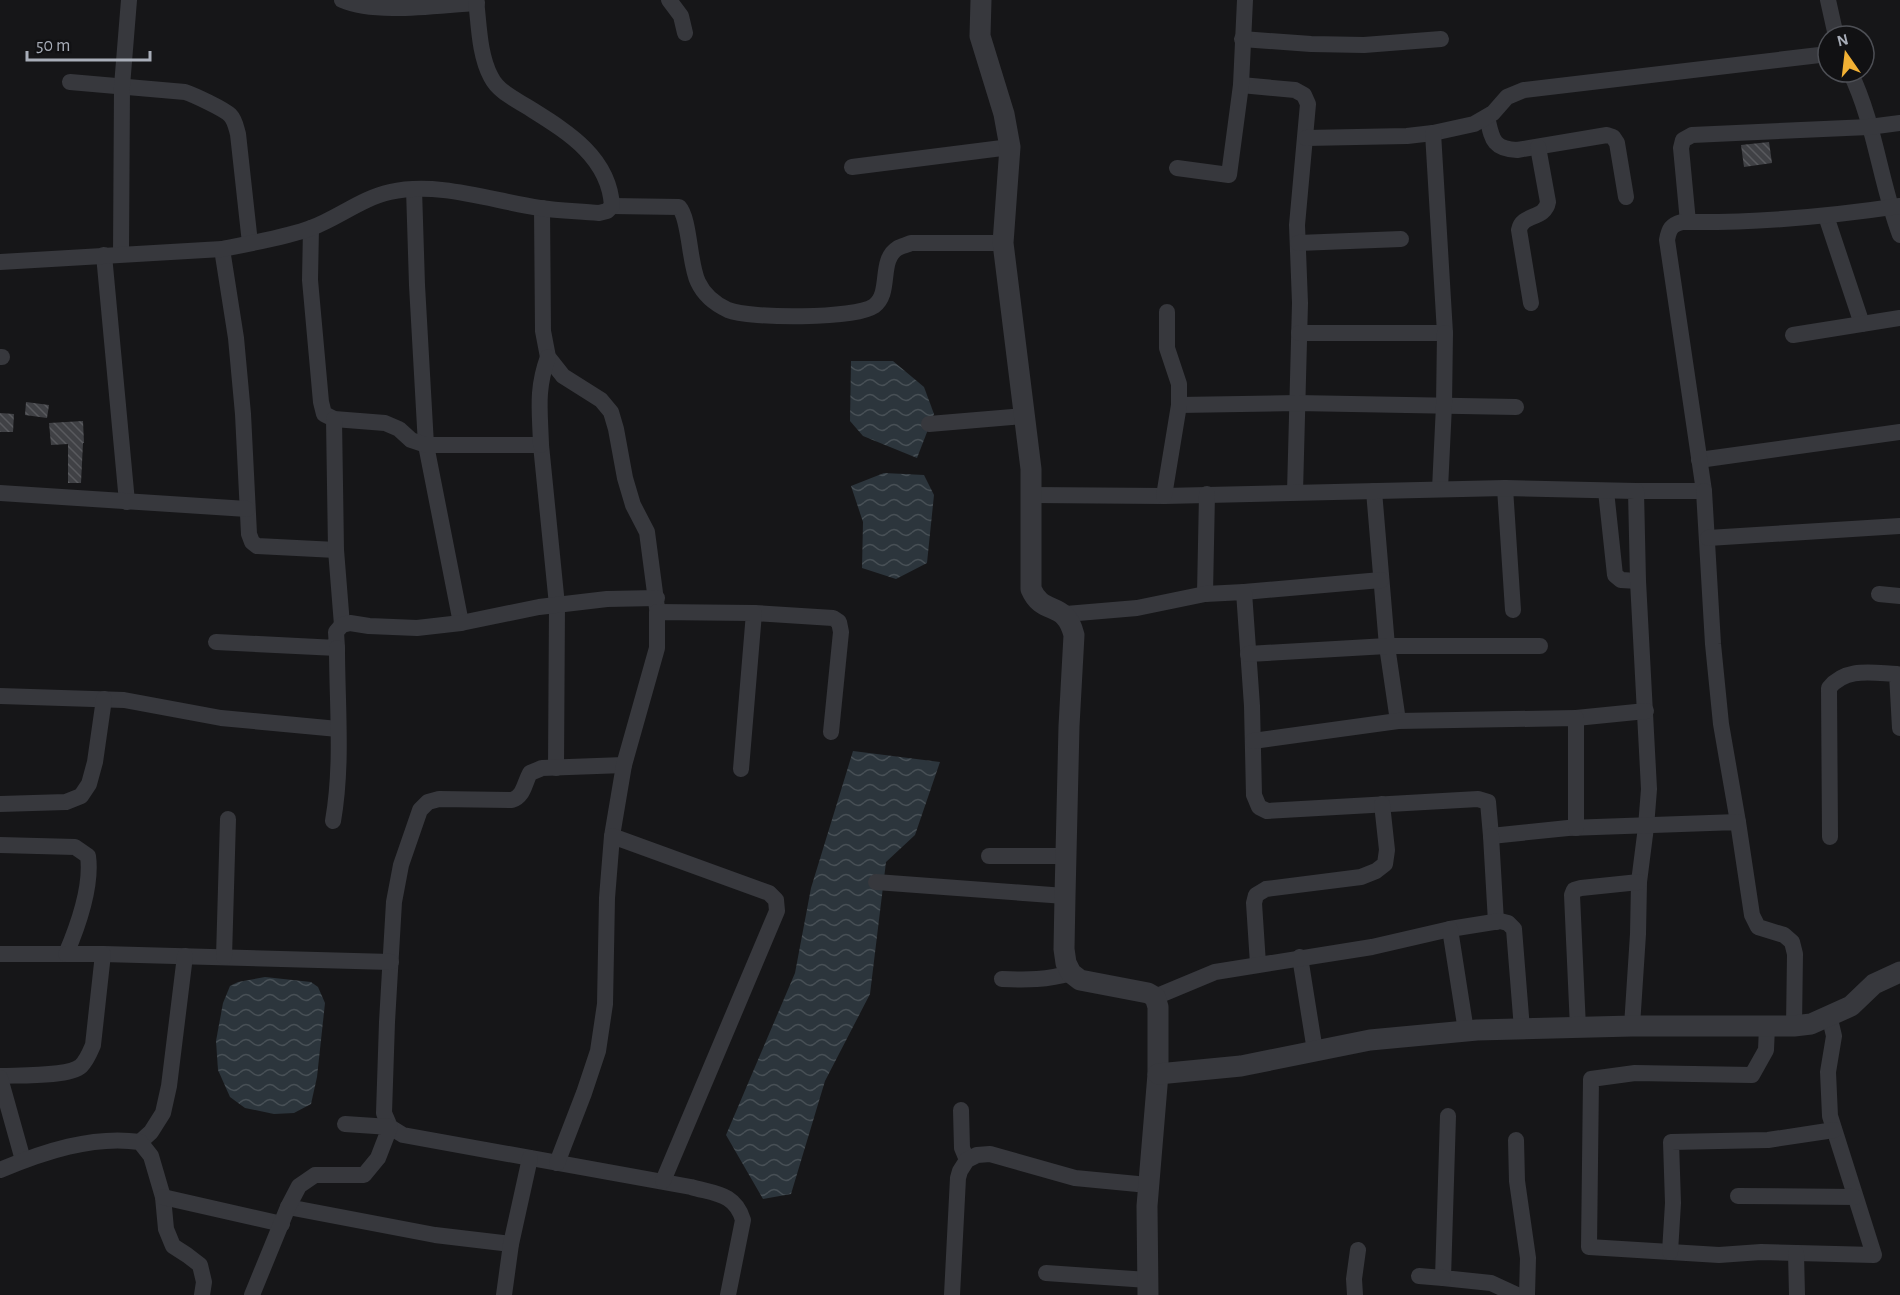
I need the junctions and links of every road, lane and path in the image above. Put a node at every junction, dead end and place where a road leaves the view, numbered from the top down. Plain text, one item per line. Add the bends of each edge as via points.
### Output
1 (129, 0) edge
2 (669, 0) edge
3 (981, 0) edge
4 (1245, 0) edge
5 (1827, 0) edge
6 (477, 1) edge
7 (351, 2) edge
8 (1833, 24) edge
9 (685, 33) dead end
10 (1242, 39) junction
11 (1441, 39) dead end
12 (1816, 55) edge
13 (70, 82) dead end
14 (1855, 84) edge
15 (1241, 85) junction
16 (122, 86) junction
17 (1487, 117) junction
18 (1900, 123) edge
19 (1869, 127) junction
20 (1433, 133) junction
21 (1306, 138) junction
22 (1010, 147) junction
23 (1539, 147) junction
24 (852, 167) dead end
25 (1177, 168) dead end
26 (414, 189) junction
27 (1626, 197) dead end
28 (612, 206) junction
29 (1895, 206) edge
30 (542, 208) junction
31 (1826, 216) junction
32 (1688, 222) junction
33 (311, 228) junction
34 (1900, 235) edge
35 (1401, 239) dead end
36 (250, 243) junction
37 (1003, 243) junction
38 (1298, 243) junction
39 (222, 249) junction
40 (112, 255) junction
41 (0, 262) edge
42 (1531, 303) dead end
43 (1167, 312) dead end
44 (1900, 318) edge
45 (1862, 324) junction
46 (1299, 333) junction
47 (1445, 333) junction
48 (1793, 335) dead end
49 (548, 357) junction
50 (1297, 403) junction
51 (1179, 405) junction
52 (1444, 405) junction
53 (1516, 407) dead end
54 (1023, 416) junction
55 (334, 419) junction
56 (929, 424) dead end
57 (1900, 432) edge
58 (426, 445) junction
59 (541, 445) junction
60 (1700, 460) junction
61 (1505, 488) junction
62 (1440, 489) junction
63 (1374, 491) junction
64 (1606, 491) junction
65 (1636, 491) junction
66 (1704, 491) junction
67 (1295, 492) junction
68 (0, 493) edge
69 (1207, 494) junction
70 (1032, 495) junction
71 (1164, 496) junction
72 (127, 502) junction
73 (247, 509) junction
74 (1900, 526) edge
75 (1708, 538) junction
76 (336, 550) junction
77 (1381, 580) junction
78 (1638, 581) junction
79 (1244, 592) junction
80 (1205, 594) junction
81 (1879, 594) dead end
82 (1900, 596) edge
83 (557, 605) junction
84 (657, 605) junction
85 (1514, 610) dead end
86 (754, 614) junction
87 (1066, 614) junction
88 (461, 623) junction
89 (342, 625) junction
90 (216, 642) dead end
91 (1387, 646) junction
92 (1540, 646) dead end
93 (336, 648) junction
94 (1248, 654) junction
95 (1898, 674) edge
96 (0, 696) edge
97 (104, 699) junction
98 (1646, 711) junction
99 (1576, 718) junction
100 (1398, 721) junction
101 (1900, 728) edge
102 (338, 729) junction
103 (831, 732) dead end
104 (1253, 741) junction
105 (624, 765) junction
106 (556, 768) junction
107 (741, 769) dead end
108 (0, 804) edge
109 (1382, 804) junction
110 (228, 819) dead end
111 (333, 821) dead end
112 (1738, 822) junction
113 (1646, 827) junction
114 (1575, 828) junction
115 (612, 836) junction
116 (1491, 836) junction
117 (1830, 837) dead end
118 (0, 845) edge
119 (989, 856) dead end
120 (1066, 856) junction
121 (876, 882) dead end
122 (1639, 882) junction
123 (1065, 896) junction
124 (1496, 922) junction
125 (1450, 929) junction
126 (0, 954) edge
127 (66, 954) junction
128 (103, 954) junction
129 (185, 956) junction
130 (224, 957) junction
131 (1300, 957) junction
132 (392, 962) junction
133 (1258, 964) junction
134 (1900, 972) edge
135 (1071, 973) junction
136 (1002, 979) dead end
137 (1155, 997) junction
138 (1829, 1015) junction
139 (1632, 1026) junction
140 (1767, 1026) junction
141 (1794, 1026) junction
142 (1578, 1028) junction
143 (1522, 1029) junction
144 (1466, 1031) junction
145 (1315, 1051) junction
146 (1158, 1074) junction
147 (0, 1077) edge
148 (961, 1110) dead end
149 (1448, 1116) dead end
150 (345, 1124) dead end
151 (390, 1127) junction
152 (1834, 1130) junction
153 (1516, 1140) dead end
154 (140, 1142) junction
155 (530, 1158) junction
156 (23, 1160) junction
157 (967, 1160) junction
158 (556, 1163) junction
159 (0, 1170) edge
160 (663, 1181) junction
161 (1148, 1185) junction
162 (1738, 1196) dead end
163 (163, 1197) junction
164 (1855, 1197) junction
165 (288, 1207) junction
166 (282, 1224) junction
167 (511, 1245) junction
168 (1358, 1250) dead end
169 (1670, 1252) junction
170 (1796, 1253) junction
171 (1046, 1273) dead end
172 (1419, 1276) dead end
173 (1443, 1278) junction
174 (1148, 1288) edge
175 (202, 1295) edge
176 (252, 1295) edge
177 (504, 1295) edge
178 (728, 1295) edge
179 (952, 1295) edge
180 (1355, 1295) edge
181 (1517, 1295) edge
182 (1527, 1295) edge
183 (1797, 1295) edge

1 - 16 street
2 - 9 street via 681,16
3 - 22 street via 980,36
4 - 10 street
5 - 8 street
6 - 7 street via 391,7
6 - 28 street via 483,54 491,77 502,92 590,152 607,178
10 - 11 street via 1364,45
10 - 15 street
12 - 17 street via 1524,90 1507,97
13 - 16 street
14 - 19 street
15 - 21 street via 1295,90 1304,95 1308,104
15 - 25 street via 1229,176
16 - 36 street via 194,94 235,120
16 - 40 street
17 - 20 street via 1474,124
17 - 23 street via 1498,147
18 - 19 street
19 - 29 street
19 - 32 street via 1692,135 1683,140 1681,148
20 - 21 street
20 - 47 street
21 - 38 street
22 - 24 street
22 - 37 street
23 - 27 street via 1613,136
23 - 42 street via 1547,209 1525,220 1519,230
26 - 30 street
26 - 33 street via 366,200
26 - 58 street
28 - 30 street via 599,213
28 - 37 street via 679,207 698,283 709,299 746,314 816,316 861,311 877,303 890,257 897,248 911,243
29 - 31 street
29 - 34 street
30 - 49 street via 543,331
31 - 32 street
31 - 45 street
32 - 60 street via 1673,225 1667,240
33 - 36 street
33 - 55 street via 310,280 321,402 324,414
35 - 38 street
36 - 39 street
37 - 54 street
38 - 46 street
39 - 40 street
39 - 73 street via 236,338
40 - 41 street
40 - 72 street
43 - 51 street via 1167,348 1179,384
44 - 45 street
45 - 48 street
46 - 47 street
46 - 50 street
47 - 52 street
49 - 59 street via 540,379
49 - 84 street via 563,376 601,400 611,412 633,505 647,532
50 - 51 street
50 - 52 street
50 - 67 street
51 - 71 street
52 - 53 street
52 - 62 street
54 - 56 street
54 - 70 street
55 - 58 street via 385,423
55 - 76 street
57 - 60 street
58 - 59 street
58 - 88 street
59 - 83 street
60 - 66 street
61 - 62 street
61 - 64 street
61 - 85 street
62 - 63 street
63 - 67 street
63 - 77 street
64 - 65 street
64 - 78 street via 1615,575 1621,580
65 - 66 street
65 - 78 street
66 - 75 street
67 - 69 street
68 - 72 street
69 - 71 street
69 - 80 street
70 - 71 street
70 - 87 street via 1031,589 1043,604
72 - 73 street
73 - 76 street via 249,534 257,546
74 - 75 street
75 - 112 street via 1721,724
76 - 89 street
77 - 79 street
77 - 91 street
78 - 98 street
79 - 80 street
79 - 94 street
80 - 87 street via 1137,608
81 - 82 street
83 - 84 street via 607,599
83 - 88 street
83 - 106 street
84 - 86 street
84 - 105 street via 657,648
86 - 103 street via 833,618 839,622
86 - 107 street
87 - 120 street via 1074,635
88 - 89 street via 417,628
89 - 93 street via 336,632
90 - 93 street
91 - 92 street
91 - 94 street
91 - 100 street
93 - 102 street
94 - 104 street
95 - 101 street
95 - 117 street via 1854,673 1837,678 1829,688
96 - 97 street
97 - 102 street via 221,718
97 - 108 street via 90,784 81,796 66,802
98 - 99 street
98 - 113 street
99 - 100 street
99 - 114 street
100 - 104 street
102 - 111 street
104 - 109 street via 1254,795 1258,807 1267,811
105 - 106 street
105 - 115 street
106 - 132 street via 530,773 522,793 512,800 439,799 420,810 401,865
109 - 116 street via 1478,799 1488,802
109 - 133 street via 1387,850 1385,864 1376,871 1361,877 1266,889 1256,895
110 - 130 street
112 - 113 street
112 - 141 street via 1752,915 1758,927 1784,935 1792,942
113 - 114 street
113 - 122 street
114 - 116 street
115 - 158 street via 605,1004 598,1051
115 - 160 street via 769,893 776,900 777,911
116 - 124 street
118 - 127 street via 75,847 88,856 90,869 76,930
119 - 120 street
120 - 123 street
121 - 123 street
122 - 139 street
122 - 142 street via 1574,890
123 - 135 street via 1064,949
124 - 125 street
124 - 143 street via 1508,923 1514,929
125 - 131 street via 1372,947
125 - 144 street
126 - 127 street
127 - 128 street
128 - 129 street
128 - 147 street via 93,1045 80,1068
129 - 130 street
129 - 154 street via 163,1113
130 - 132 street
131 - 133 street
131 - 145 street
132 - 151 street via 384,1113
133 - 137 street via 1215,972
134 - 138 street via 1874,984 1851,1006
135 - 136 street via 1030,981
135 - 137 street via 1080,980
137 - 146 street
138 - 141 street via 1811,1024
138 - 152 street via 1834,1036 1827,1095
139 - 140 street
139 - 142 street
140 - 141 street
140 - 169 street via 1766,1050 1752,1075 1635,1073 1591,1079 1589,1247
142 - 143 street
143 - 144 street
144 - 145 street via 1370,1040
145 - 146 street via 1241,1066
146 - 161 street
147 - 156 street
148 - 157 street via 962,1148
149 - 173 street
150 - 151 street
151 - 155 street via 403,1135
151 - 165 street via 378,1158 364,1175 315,1175 299,1186
152 - 164 street
152 - 169 street via 1768,1140 1671,1142
153 - 182 street via 1517,1181 1528,1258
154 - 156 street via 121,1139 80,1144
154 - 163 street via 152,1156
155 - 158 street
155 - 167 street
156 - 159 street
157 - 161 street via 990,1154 1075,1178
157 - 179 street via 958,1178
158 - 160 street
160 - 178 street via 730,1198 740,1209 743,1220
161 - 174 street
162 - 164 street
163 - 166 street
163 - 175 street via 166,1229 173,1246 200,1265
164 - 170 street via 1874,1255
165 - 166 street
165 - 167 street
166 - 176 street
167 - 177 street
168 - 180 street
169 - 170 street
170 - 183 street
171 - 174 street
172 - 173 street
173 - 181 street via 1491,1283

